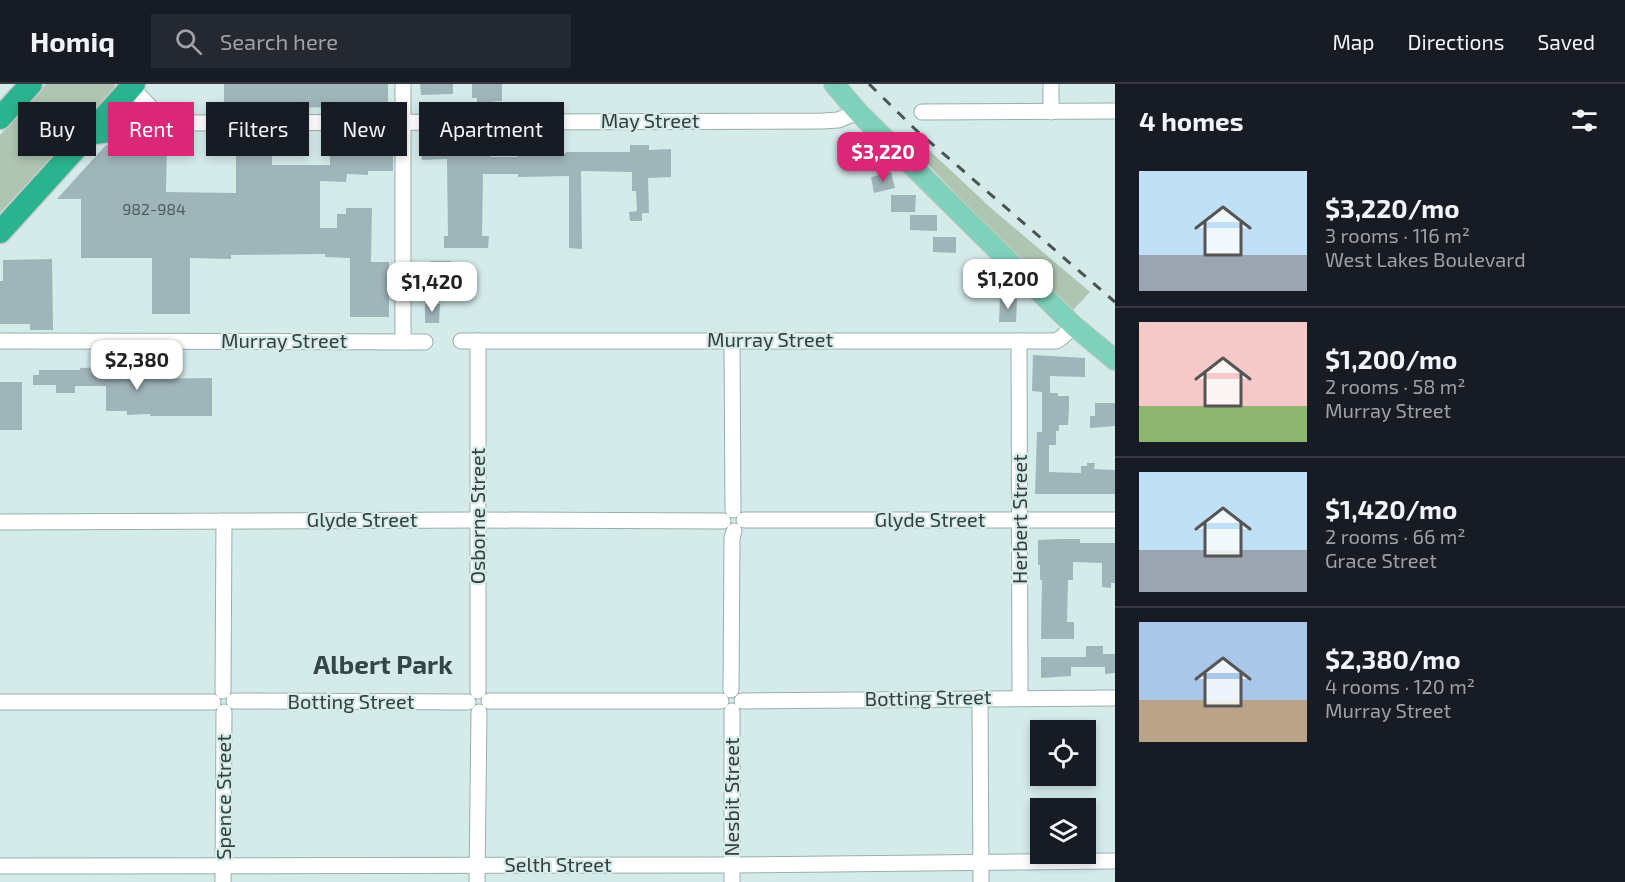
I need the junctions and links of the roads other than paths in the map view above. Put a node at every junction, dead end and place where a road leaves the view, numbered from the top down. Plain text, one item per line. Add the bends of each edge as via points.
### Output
1 (31, 84) edge
2 (403, 84) edge
3 (834, 84) edge
4 (1051, 84) edge
5 (131, 85) edge
6 (148, 102) edge
7 (403, 102) edge
8 (1115, 111) edge
9 (858, 112) junction
10 (921, 112) dead end
11 (1051, 112) junction
12 (0, 118) edge
13 (407, 121) edge
14 (321, 122) edge
15 (194, 123) edge
16 (96, 125) edge
17 (68, 156) edge
18 (403, 156) edge
19 (0, 232) edge
20 (1074, 326) junction
21 (732, 340) junction
22 (0, 341) edge
23 (461, 341) dead end
24 (1019, 341) junction
25 (403, 342) junction
26 (425, 342) dead end
27 (478, 342) junction
28 (1115, 360) edge
29 (478, 520) junction
30 (1020, 520) junction
31 (1115, 520) edge
32 (224, 521) junction
33 (734, 521) junction
34 (0, 522) edge
35 (1020, 697) junction
36 (980, 698) junction
37 (1115, 698) edge
38 (224, 701) junction
39 (478, 701) junction
40 (732, 701) junction
41 (0, 702) edge
42 (1115, 861) edge
43 (981, 862) junction
44 (223, 865) junction
45 (477, 865) junction
46 (732, 865) junction
47 (0, 866) edge
48 (223, 882) edge
49 (477, 882) edge
50 (732, 882) edge
51 (981, 882) edge

1 - 12 highway
2 - 7 street
3 - 9 main road
4 - 11 street
5 - 6 street
5 - 16 highway
8 - 11 street
9 - 13 street, May Street via 823,121
9 - 20 main road
10 - 11 street
14 - 15 street, May Street
17 - 19 highway
18 - 25 street
20 - 24 street, Murray Street via 1056,341
20 - 28 main road
21 - 24 street, Murray Street
21 - 27 street, Murray Street
21 - 33 street, Nesbit Street
22 - 25 street, Murray Street
23 - 27 street, Murray Street
24 - 30 street, Herbert Street
25 - 26 street, Murray Street
27 - 29 street, Osborne Street
29 - 32 street, Glyde Street
29 - 33 street, Glyde Street
29 - 39 street, Osborne Street
30 - 31 street, Glyde Street
30 - 33 street, Glyde Street
30 - 35 street, Herbert Street
32 - 34 street, Glyde Street
32 - 38 street, Spence Street
33 - 40 street, Nesbit Street
35 - 36 street, Botting Street
35 - 37 street, Botting Street
36 - 40 street, Botting Street
36 - 43 street
38 - 39 street, Botting Street
38 - 41 street, Botting Street
38 - 44 street, Spence Street
39 - 40 street, Botting Street
39 - 45 street, Osborne Street
40 - 46 street, Nesbit Street
42 - 43 street, Selth Street
43 - 46 street, Selth Street
43 - 51 street
44 - 45 street, Selth Street
44 - 47 street, Selth Street
44 - 48 street, Spence Street
45 - 46 street, Selth Street
45 - 49 street, Osborne Street
46 - 50 street, Nesbit Street

